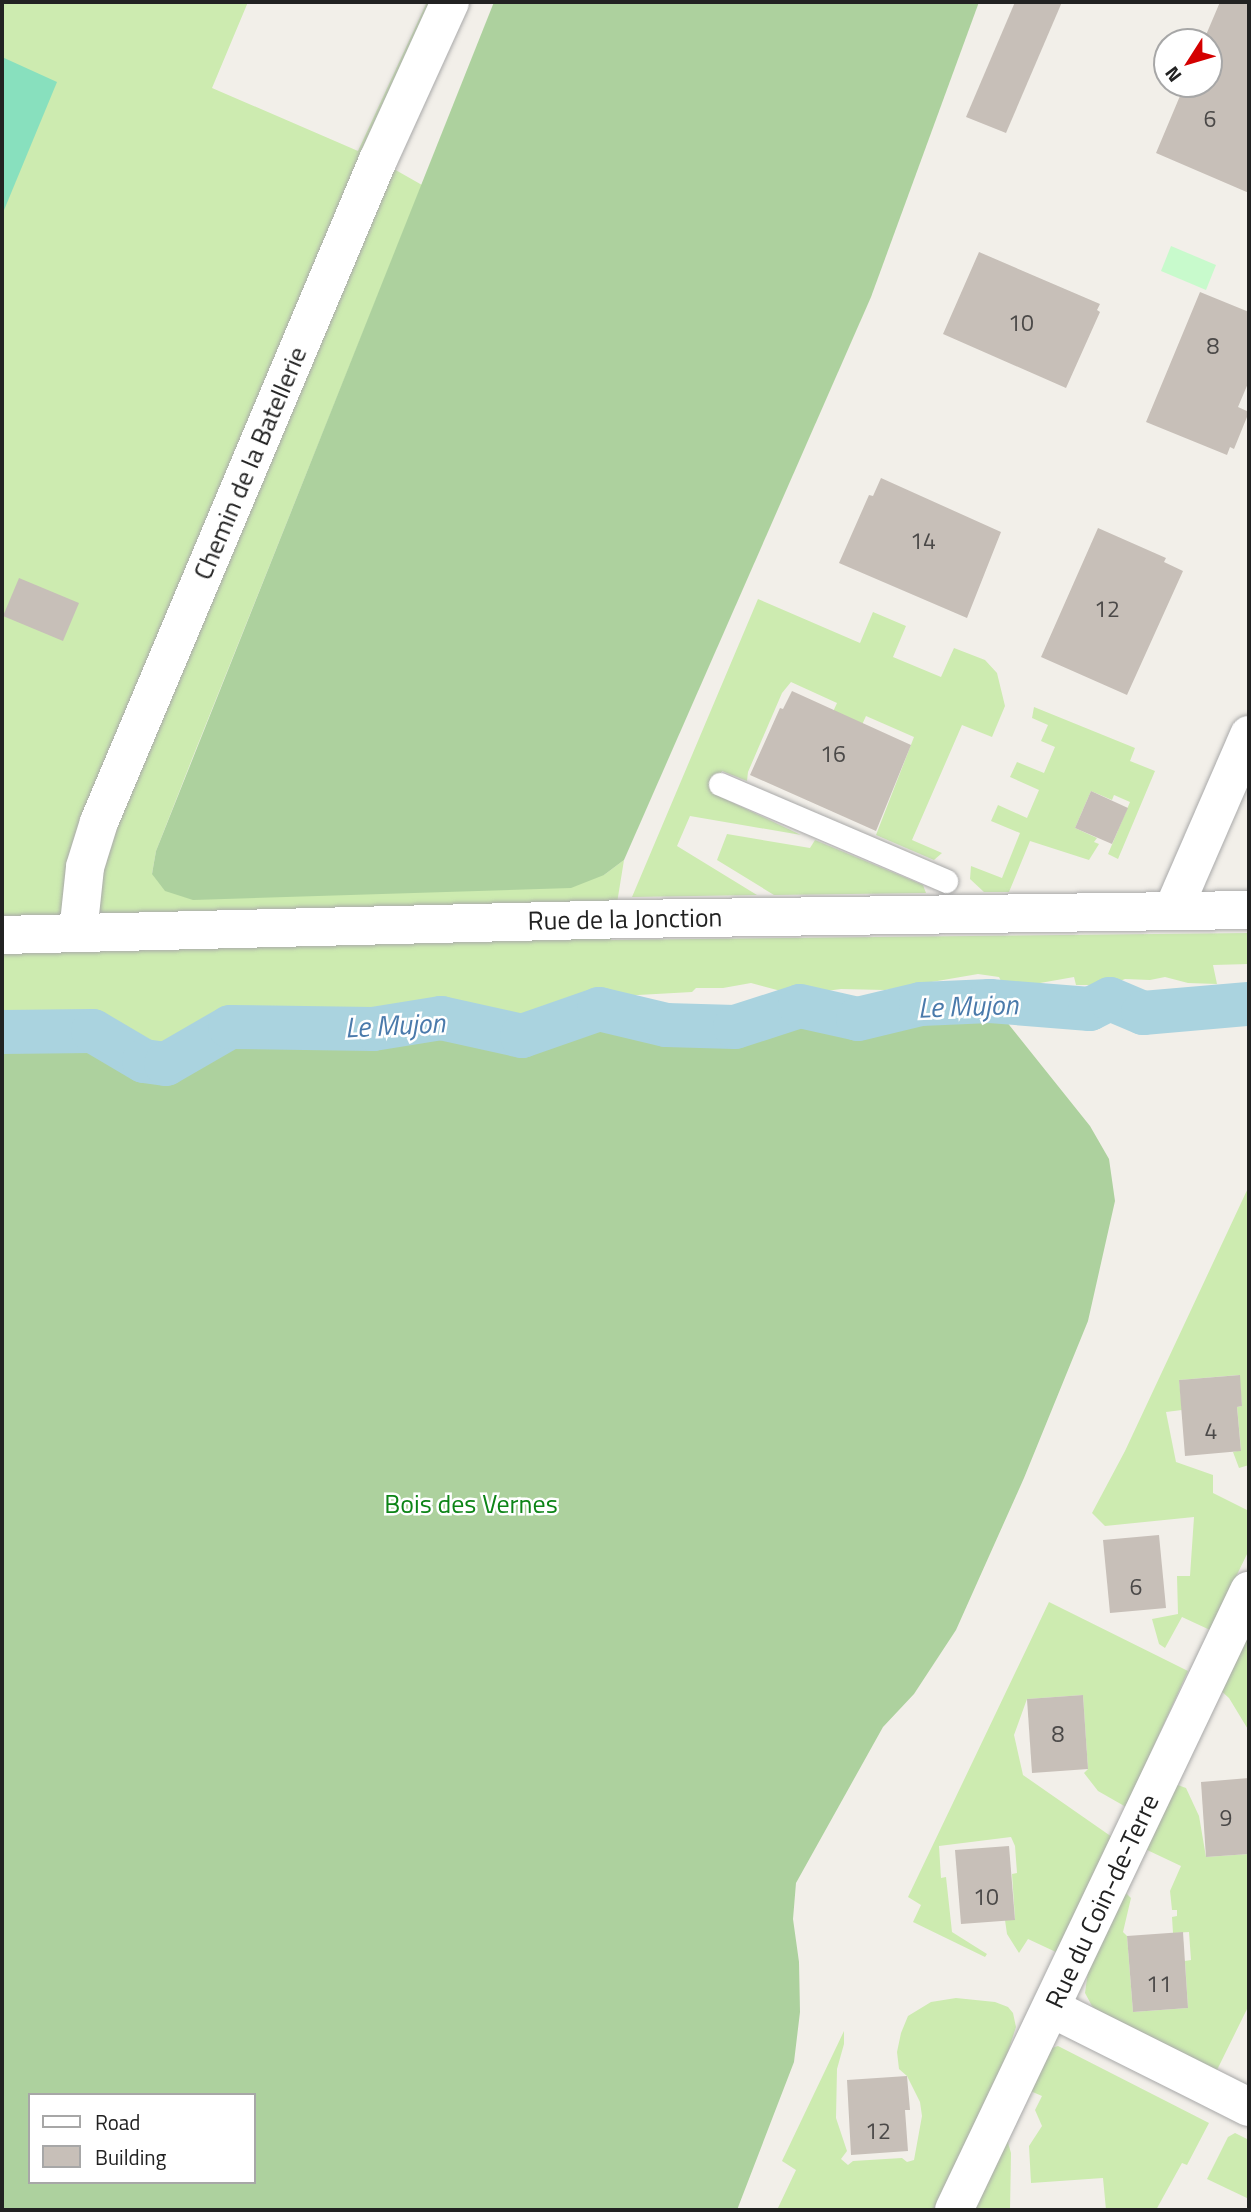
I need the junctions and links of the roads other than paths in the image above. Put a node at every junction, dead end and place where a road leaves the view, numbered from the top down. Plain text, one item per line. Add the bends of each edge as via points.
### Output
1 (450, 2) edge
2 (1249, 735) edge
3 (720, 784) dead end
4 (946, 881) dead end
5 (1173, 910) junction
6 (1249, 910) edge
7 (78, 933) junction
8 (2, 935) edge
9 (1249, 1591) edge
10 (1051, 2008) junction
11 (1249, 2107) edge
12 (954, 2210) edge

1 - 7 street, Chemin de la Batellerie via 378,160 99,822 85,867
2 - 5 street
3 - 4 lane
5 - 6 street, Rue de la Jonction
5 - 7 street, Rue de la Jonction
7 - 8 street, Rue de la Jonction
9 - 10 street, Rue du Coin-de-Terre
10 - 11 street
10 - 12 street, Rue du Coin-de-Terre

